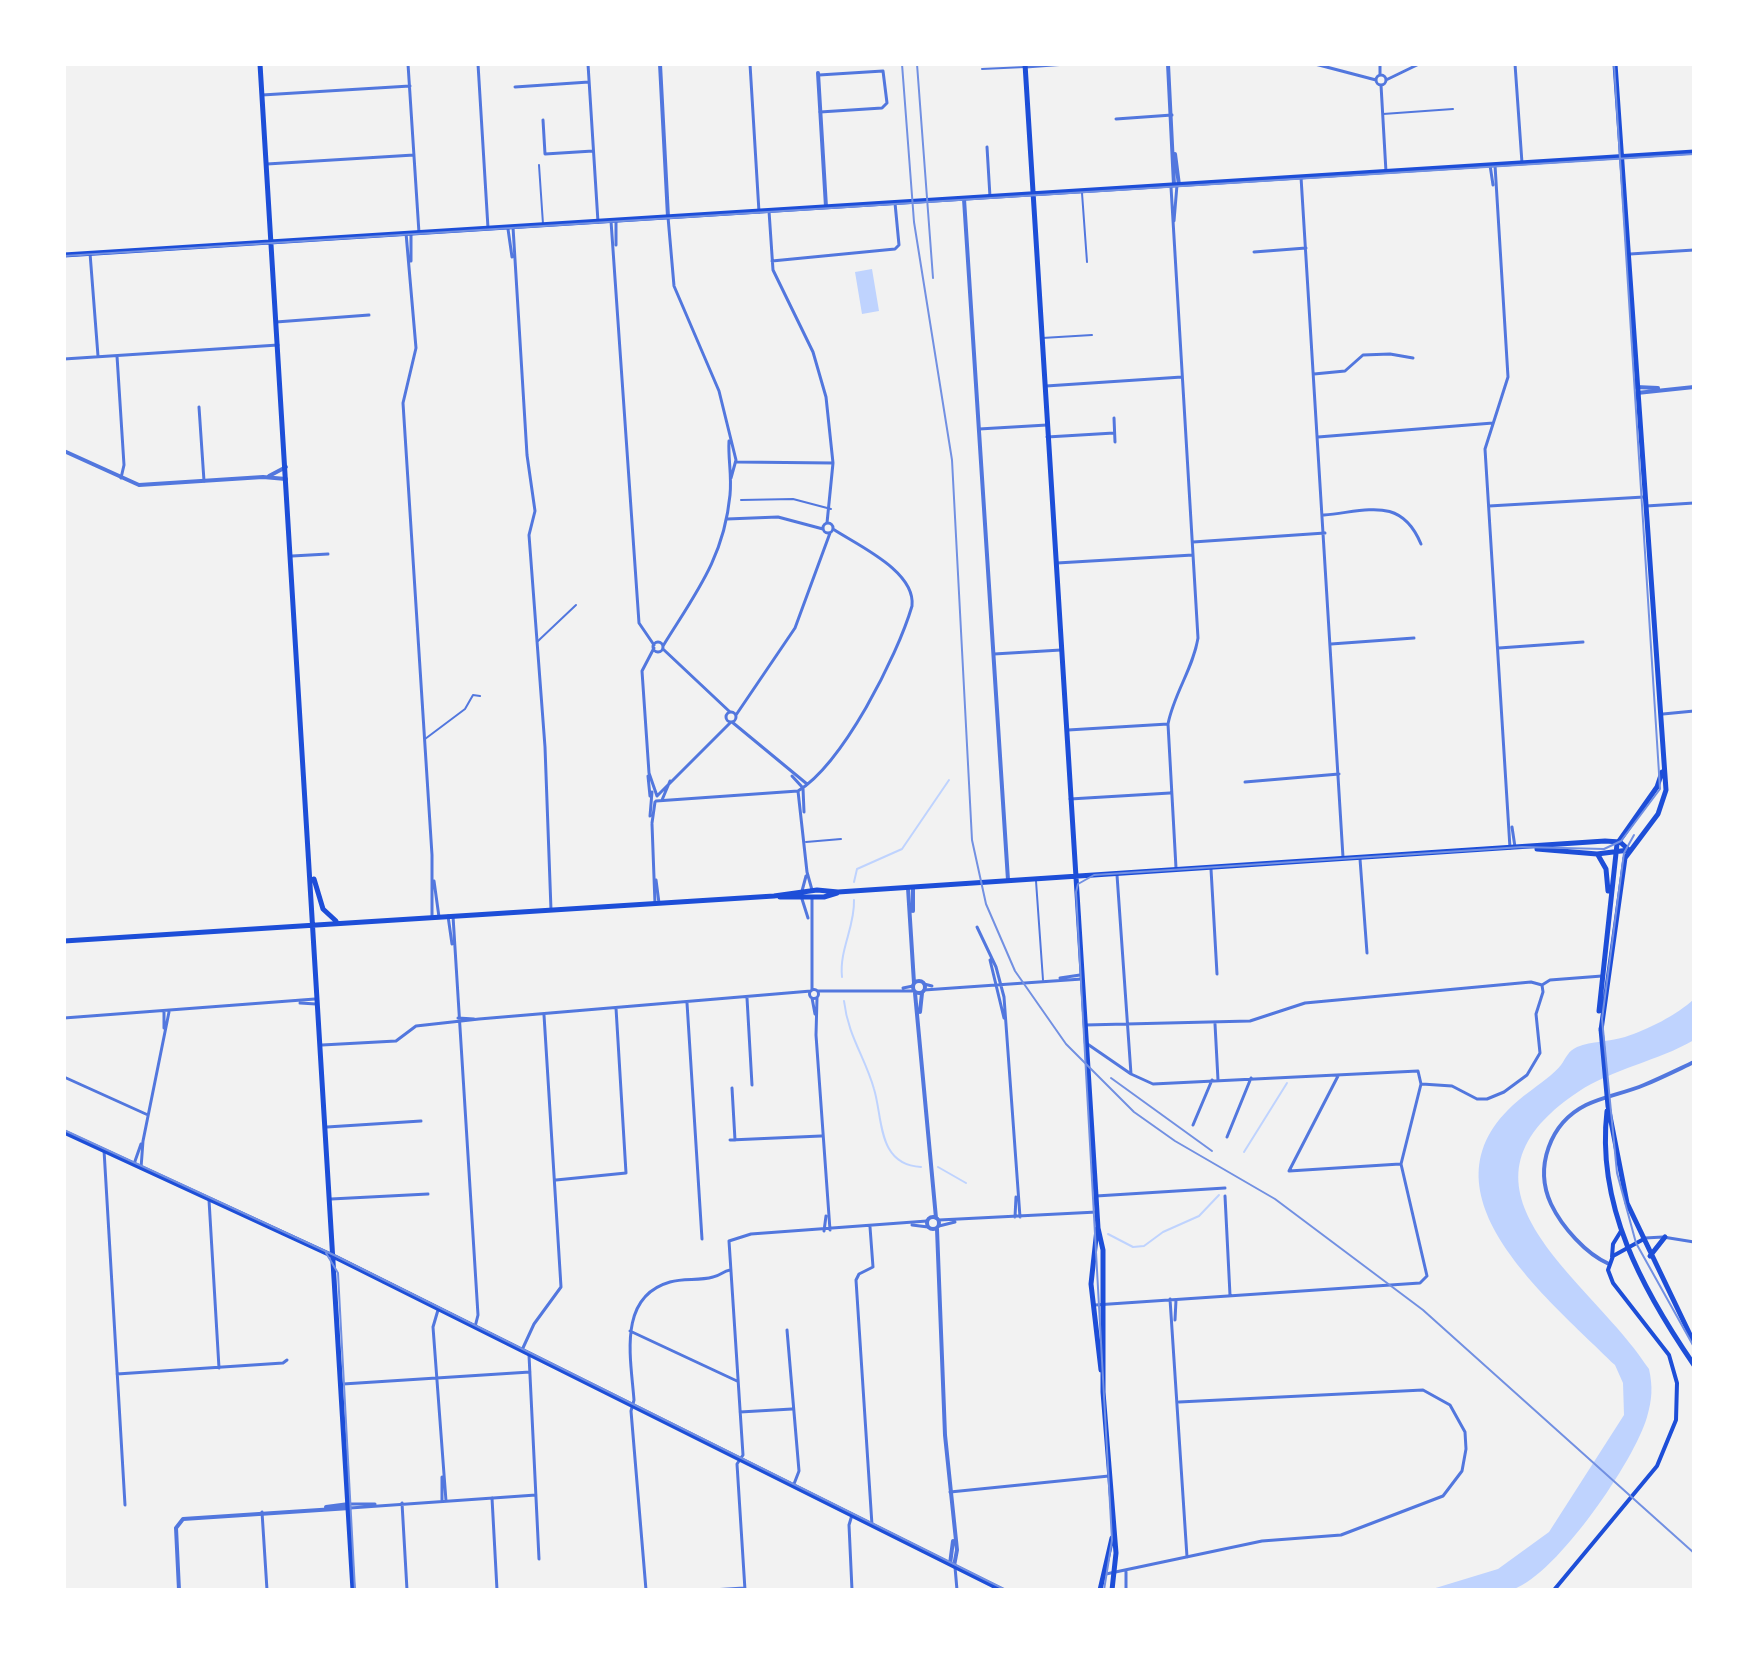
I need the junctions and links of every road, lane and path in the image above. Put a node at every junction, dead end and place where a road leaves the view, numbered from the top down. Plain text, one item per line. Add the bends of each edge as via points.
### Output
1 (260, 64) edge
2 (408, 64) edge
3 (478, 64) edge
4 (588, 64) edge
5 (660, 64) edge
6 (750, 64) edge
7 (818, 64) edge
8 (1066, 64) edge
9 (1168, 64) edge
10 (1315, 64) edge
11 (1380, 64) edge
12 (1419, 64) edge
13 (1515, 64) edge
14 (1615, 64) edge
15 (1025, 65) edge
16 (982, 69) dead end
17 (818, 74) junction
18 (1380, 75) junction
19 (1376, 80) junction
20 (1386, 80) junction
21 (589, 82) junction
22 (1381, 85) junction
23 (410, 86) junction
24 (515, 87) dead end
25 (262, 95) junction
26 (1453, 109) dead end
27 (820, 112) junction
28 (1383, 114) junction
29 (1172, 115) junction
30 (1116, 119) dead end
31 (543, 120) dead end
32 (987, 147) dead end
33 (593, 151) junction
34 (1694, 152) edge
35 (414, 155) junction
36 (1621, 157) junction
37 (1522, 163) junction
38 (267, 164) junction
39 (539, 165) dead end
40 (1492, 165) junction
41 (1386, 172) junction
42 (1301, 177) junction
43 (1175, 185) junction
44 (1082, 191) junction
45 (1032, 195) junction
46 (990, 197) junction
47 (964, 199) junction
48 (895, 203) junction
49 (826, 207) junction
50 (769, 211) junction
51 (759, 212) junction
52 (668, 217) junction
53 (614, 220) junction
54 (598, 222) junction
55 (543, 225) junction
56 (511, 227) junction
57 (488, 228) junction
58 (409, 233) junction
59 (419, 233) junction
60 (272, 242) junction
61 (1306, 248) junction
62 (1694, 250) edge
63 (1254, 252) dead end
64 (90, 253) junction
65 (1627, 254) junction
66 (64, 255) edge
67 (772, 261) junction
68 (1087, 262) dead end
69 (369, 315) dead end
70 (276, 322) junction
71 (1092, 335) dead end
72 (1041, 338) junction
73 (278, 345) junction
74 (98, 356) junction
75 (117, 356) junction
76 (1413, 358) dead end
77 (64, 359) edge
78 (1314, 374) junction
79 (1182, 377) junction
80 (1044, 386) junction
81 (1694, 387) edge
82 (1637, 390) junction
83 (199, 407) dead end
84 (1114, 418) dead end
85 (1493, 423) junction
86 (1047, 425) junction
87 (979, 429) junction
88 (1114, 433) junction
89 (1047, 437) junction
90 (1318, 437) junction
91 (1115, 442) dead end
92 (64, 451) edge
93 (734, 463) junction
94 (833, 463) junction
95 (286, 466) junction
96 (263, 477) junction
97 (121, 478) junction
98 (287, 479) junction
99 (204, 481) junction
100 (1644, 497) junction
101 (741, 500) dead end
102 (1694, 503) edge
103 (1489, 506) junction
104 (1645, 506) junction
105 (831, 509) junction
106 (1324, 515) junction
107 (727, 519) junction
108 (828, 528) junction
109 (1325, 533) junction
110 (1192, 543) junction
111 (1421, 544) dead end
112 (328, 554) dead end
113 (1193, 555) junction
114 (292, 556) junction
115 (1055, 563) junction
116 (576, 605) dead end
117 (1414, 638) dead end
118 (537, 641) junction
119 (1583, 642) dead end
120 (1331, 644) junction
121 (658, 647) junction
122 (1499, 648) junction
123 (1061, 650) junction
124 (994, 654) junction
125 (480, 696) dead end
126 (717, 703) junction
127 (744, 703) junction
128 (1694, 711) edge
129 (731, 712) junction
130 (1659, 714) junction
131 (736, 716) junction
132 (726, 717) junction
133 (732, 722) junction
134 (1168, 724) junction
135 (743, 728) junction
136 (719, 730) junction
137 (1066, 730) junction
138 (425, 739) junction
139 (1662, 763) junction
140 (789, 771) junction
141 (649, 773) junction
142 (1339, 774) junction
143 (671, 780) junction
144 (1245, 782) dead end
145 (807, 784) junction
146 (800, 790) junction
147 (1170, 793) junction
148 (655, 798) junction
149 (1070, 799) junction
150 (662, 800) junction
151 (841, 839) dead end
152 (805, 842) junction
153 (1618, 842) junction
154 (1515, 849) junction
155 (1629, 850) junction
156 (1615, 853) junction
157 (1597, 854) junction
158 (1360, 859) junction
159 (1343, 860) junction
160 (1211, 869) junction
161 (311, 871) junction
162 (1176, 871) junction
163 (807, 872) junction
164 (1117, 875) junction
165 (1075, 879) junction
166 (1036, 881) junction
167 (1008, 883) junction
168 (911, 888) junction
169 (812, 894) junction
170 (802, 895) junction
171 (657, 904) junction
172 (1609, 909) junction
173 (551, 910) junction
174 (451, 916) junction
175 (436, 917) junction
176 (338, 922) junction
177 (315, 924) junction
178 (810, 926) junction
179 (977, 927) dead end
180 (64, 941) edge
181 (1367, 953) dead end
182 (989, 956) junction
183 (1217, 974) dead end
184 (1604, 976) junction
185 (1082, 977) junction
186 (1040, 980) junction
187 (1001, 983) junction
188 (995, 984) junction
189 (1542, 985) junction
190 (918, 988) junction
191 (814, 994) junction
192 (747, 998) junction
193 (319, 1002) junction
194 (687, 1003) junction
195 (616, 1008) junction
196 (166, 1012) junction
197 (544, 1014) junction
198 (64, 1018) edge
199 (458, 1021) junction
200 (1005, 1022) junction
201 (1128, 1022) junction
202 (1215, 1023) junction
203 (1085, 1025) junction
204 (322, 1045) junction
205 (1087, 1046) junction
206 (1694, 1062) edge
207 (1131, 1074) junction
208 (1338, 1076) junction
209 (64, 1077) edge
210 (1251, 1078) junction
211 (1212, 1080) junction
212 (1218, 1080) junction
213 (1421, 1084) junction
214 (752, 1085) dead end
215 (732, 1088) dead end
216 (1608, 1106) junction
217 (148, 1115) junction
218 (421, 1121) dead end
219 (1193, 1125) dead end
220 (327, 1127) junction
221 (64, 1132) edge
222 (821, 1136) junction
223 (1227, 1137) dead end
224 (104, 1150) junction
225 (1401, 1164) junction
226 (137, 1166) junction
227 (555, 1180) junction
228 (1225, 1188) dead end
229 (428, 1194) dead end
230 (1096, 1196) junction
231 (1225, 1196) dead end
232 (209, 1199) junction
233 (331, 1199) junction
234 (826, 1212) junction
235 (1097, 1212) junction
236 (1018, 1217) junction
237 (933, 1224) junction
238 (870, 1227) junction
239 (1098, 1228) junction
240 (830, 1230) junction
241 (824, 1231) junction
242 (1621, 1231) junction
243 (1665, 1237) junction
244 (702, 1239) dead end
245 (1642, 1240) junction
246 (1694, 1242) edge
247 (1627, 1248) junction
248 (1650, 1256) junction
249 (335, 1257) junction
250 (1610, 1262) junction
251 (730, 1270) junction
252 (1230, 1295) junction
253 (1173, 1299) junction
254 (1104, 1303) junction
255 (1092, 1305) junction
256 (438, 1309) junction
257 (475, 1327) junction
258 (787, 1330) dead end
259 (630, 1331) junction
260 (1694, 1343) edge
261 (522, 1350) junction
262 (529, 1354) junction
263 (287, 1360) dead end
264 (1694, 1365) edge
265 (219, 1368) junction
266 (530, 1372) junction
267 (117, 1374) junction
268 (437, 1378) junction
269 (737, 1381) junction
270 (343, 1384) junction
271 (1103, 1392) junction
272 (1179, 1402) junction
273 (632, 1405) junction
274 (792, 1409) junction
275 (740, 1412) junction
276 (740, 1459) junction
277 (1110, 1476) junction
278 (793, 1486) junction
279 (950, 1492) junction
280 (536, 1495) junction
281 (492, 1498) junction
282 (444, 1501) junction
283 (402, 1503) junction
284 (125, 1505) dead end
285 (350, 1506) junction
286 (262, 1512) junction
287 (852, 1515) junction
288 (872, 1525) junction
289 (1113, 1533) junction
290 (1187, 1557) junction
291 (539, 1559) dead end
292 (953, 1565) junction
293 (1126, 1570) junction
294 (1116, 1573) junction
295 (1106, 1574) junction
296 (745, 1589) edge
297 (179, 1590) edge
298 (267, 1590) edge
299 (353, 1590) edge
300 (407, 1590) edge
301 (497, 1590) edge
302 (646, 1590) edge
303 (712, 1590) edge
304 (852, 1590) edge
305 (957, 1590) edge
306 (1002, 1590) edge
307 (1100, 1590) edge
308 (1112, 1590) edge
309 (1126, 1590) edge
310 (1554, 1590) edge

1 - 25 main road
2 - 23 street
3 - 57 street
4 - 21 street
5 - 52 street
6 - 51 street
7 - 17 street
8 - 15 street
9 - 29 street
10 - 19 street
11 - 18 street
12 - 20 street
13 - 37 street
14 - 36 main road
15 - 16 lane
15 - 45 main road
17 - 27 street
17 - 27 street via 885,72 886,107
18 - 19 street
18 - 20 street
19 - 22 street
20 - 22 street
21 - 24 street
21 - 33 street
22 - 28 street
23 - 25 street
23 - 35 street
25 - 38 main road
26 - 28 lane
27 - 49 street
28 - 41 street
29 - 30 street
29 - 43 street
31 - 33 street via 545,154
32 - 46 street
33 - 54 street
34 - 36 main road
35 - 38 street
35 - 59 street
36 - 37 main road
36 - 65 main road
37 - 40 main road
38 - 60 main road
39 - 55 lane
40 - 41 main road
40 - 85 street via 1508,377
41 - 42 main road
42 - 43 main road
42 - 61 street
43 - 44 main road
43 - 79 street
44 - 45 main road
44 - 68 lane
45 - 46 main road
45 - 72 main road
46 - 47 main road
47 - 48 main road
47 - 87 street
48 - 49 main road
48 - 67 street via 895,249
49 - 50 main road
50 - 51 main road
50 - 67 street
51 - 52 main road
52 - 53 main road
52 - 93 street via 677,298 714,376
53 - 54 main road
53 - 121 street via 639,623
54 - 55 main road
55 - 56 main road
56 - 57 main road
56 - 118 street via 527,455 534,484 529,535
57 - 59 main road
58 - 59 main road
58 - 60 main road
58 - 138 street via 416,348 403,403
60 - 64 main road
60 - 70 main road
61 - 63 street
61 - 78 street
62 - 65 street
64 - 66 main road
64 - 74 street
65 - 82 main road
67 - 94 street via 821,376
69 - 70 street
70 - 73 main road
71 - 72 lane
72 - 80 main road
73 - 75 street
73 - 95 main road
74 - 75 street
74 - 77 street
75 - 97 street
76 - 78 street via 1363,355 1345,371
78 - 90 street
79 - 80 street
79 - 110 street
80 - 86 main road
81 - 82 street
82 - 100 main road
83 - 99 street
84 - 88 street
85 - 90 street
85 - 103 street via 1485,449
86 - 87 street
86 - 89 main road
87 - 124 street
88 - 89 street
88 - 91 street
89 - 115 main road
90 - 106 street
92 - 97 street
93 - 94 street
93 - 107 street
94 - 105 street
95 - 96 street
95 - 98 main road
96 - 98 street
96 - 99 street
97 - 99 street via 139,485
98 - 114 main road
100 - 103 street
100 - 104 main road
101 - 105 lane via 793,499
102 - 104 street
103 - 122 street
104 - 130 main road
105 - 108 street
106 - 109 street
106 - 111 street via 1393,512 1407,519
107 - 108 street via 778,517
107 - 121 street via 704,584
108 - 127 street via 795,628
108 - 145 street via 893,570 913,601 871,699
109 - 110 street
109 - 120 street
110 - 113 street
112 - 114 street
113 - 115 street
113 - 134 street via 1198,638
114 - 161 main road
115 - 123 main road
116 - 118 lane
117 - 120 street
118 - 173 street
119 - 122 street
120 - 142 street
121 - 126 street
121 - 141 street via 642,671
122 - 154 street
123 - 124 street
123 - 137 main road
124 - 167 street
125 - 138 lane via 473,695 465,709
126 - 129 street
126 - 132 street
127 - 129 street
127 - 131 street
128 - 130 street
129 - 131 street
129 - 132 street
130 - 139 main road
131 - 133 street
131 - 135 street
132 - 133 street
132 - 136 street
133 - 135 street
133 - 136 street
134 - 137 street
134 - 147 street
135 - 140 street
136 - 143 street
137 - 149 main road
138 - 175 street
139 - 153 main road via 1657,787
139 - 155 main road via 1662,805
140 - 145 street
140 - 146 street
141 - 148 street
141 - 148 street via 647,789
142 - 144 street
142 - 159 street
143 - 148 street
143 - 150 street
145 - 146 street
146 - 150 street
146 - 152 street
147 - 149 street
147 - 162 street
148 - 150 street
148 - 171 street
149 - 165 main road
151 - 152 lane
152 - 163 street
153 - 154 main road
153 - 155 main road
153 - 156 main road
154 - 157 main road
154 - 158 main road
155 - 156 main road
155 - 184 main road
156 - 157 main road
156 - 172 main road
157 - 172 main road via 1606,869
158 - 159 main road
158 - 181 street
159 - 160 main road
160 - 162 main road
160 - 183 street
161 - 176 main road via 323,909
161 - 177 main road
162 - 164 main road
163 - 169 street
163 - 170 street
164 - 165 main road
164 - 201 street
165 - 166 main road
165 - 185 main road
166 - 167 main road
166 - 186 lane
167 - 168 main road
168 - 169 main road
168 - 190 street
169 - 170 main road
169 - 178 street
170 - 171 main road
170 - 178 street
171 - 173 main road
172 - 184 main road
173 - 174 main road
174 - 175 main road
174 - 199 street
175 - 176 main road
176 - 177 main road
177 - 180 main road
177 - 193 main road
178 - 191 street
179 - 182 street
182 - 187 street
182 - 188 street
184 - 189 street
184 - 216 main road via 1601,1030
185 - 186 street
185 - 203 main road
186 - 187 street
187 - 188 street
187 - 200 street
188 - 190 street
188 - 200 street
189 - 202 street via 1305,1003 1250,1021
189 - 213 street via 1536,1014 1540,1053 1527,1075 1487,1099 1452,1086
190 - 191 street
190 - 237 street
191 - 192 street
191 - 222 street
192 - 194 street
192 - 214 street
193 - 196 street
193 - 204 main road
194 - 195 street
194 - 244 street
195 - 197 street
195 - 227 street via 626,1173
196 - 198 street
196 - 217 street
197 - 199 street
197 - 227 street
199 - 204 street via 416,1026 396,1041
199 - 257 street
200 - 236 street
201 - 202 street
201 - 203 street
201 - 207 street
202 - 212 street
203 - 205 main road
204 - 220 main road
205 - 207 street
205 - 230 main road
206 - 250 street via 1582,1107 1565,1119 1550,1142 1544,1179 1551,1203 1588,1252
207 - 211 street via 1153,1084
208 - 210 street
208 - 213 street via 1413,1070
208 - 225 street via 1289,1168 1292,1173
209 - 217 street
210 - 212 street
210 - 223 street
211 - 212 street
211 - 219 street
213 - 225 street
215 - 222 street via 733,1140
216 - 242 main road via 1607,1183
216 - 245 main road via 1622,1184
217 - 226 street
218 - 220 street
220 - 233 main road
221 - 224 main road
222 - 234 street
224 - 226 main road
224 - 267 street
225 - 252 street via 1427,1273 1423,1282
226 - 232 main road
227 - 261 street via 561,1287
228 - 230 street
229 - 233 street
230 - 235 main road
231 - 252 street
232 - 249 main road
232 - 265 street
233 - 249 main road
234 - 240 street
234 - 241 street
235 - 236 street
235 - 239 main road
236 - 237 street
237 - 238 street
237 - 279 street
238 - 240 street
238 - 288 street via 873,1267 856,1280
239 - 254 main road
239 - 255 main road via 1092,1249
240 - 241 street
241 - 251 street via 748,1235 728,1242
242 - 247 main road
242 - 250 main road
243 - 245 street
243 - 246 street
243 - 248 main road
245 - 247 main road
245 - 248 main road
247 - 250 main road
247 - 264 main road
248 - 260 main road
249 - 256 main road
249 - 270 main road
250 - 310 main road via 1611,1278 1669,1355 1677,1383 1676,1420 1657,1466
251 - 259 street via 657,1288 638,1306
251 - 269 street
252 - 253 street
253 - 254 street
253 - 272 street
254 - 255 street
254 - 271 main road
255 - 271 main road
256 - 257 main road
256 - 268 street via 433,1322
257 - 261 main road
258 - 274 street
259 - 269 street
259 - 273 street
261 - 262 main road
262 - 266 street
262 - 273 main road
263 - 265 street
265 - 267 street
266 - 268 street
266 - 280 street
267 - 284 street
268 - 270 street
268 - 282 street
269 - 275 street
270 - 285 main road
271 - 277 main road
272 - 290 street
272 - 290 street via 1414,1389 1450,1405 1466,1444 1454,1484 1426,1504 1341,1535 1262,1541
273 - 276 main road
273 - 302 street
274 - 275 street
274 - 278 street via 799,1469
275 - 276 street
276 - 278 main road
276 - 296 street
277 - 279 street
277 - 289 main road
278 - 287 main road
279 - 292 street
280 - 281 street
280 - 291 street
281 - 282 street
281 - 301 street
282 - 283 street
283 - 285 street
283 - 300 street
285 - 286 street
285 - 299 main road
286 - 297 street via 180,1520
286 - 298 street
287 - 288 main road
287 - 304 street
288 - 292 main road
289 - 294 main road
289 - 295 main road
290 - 293 street
292 - 305 street
292 - 306 main road
293 - 294 street
293 - 309 street
294 - 295 street
294 - 308 main road
295 - 307 main road
296 - 303 street

